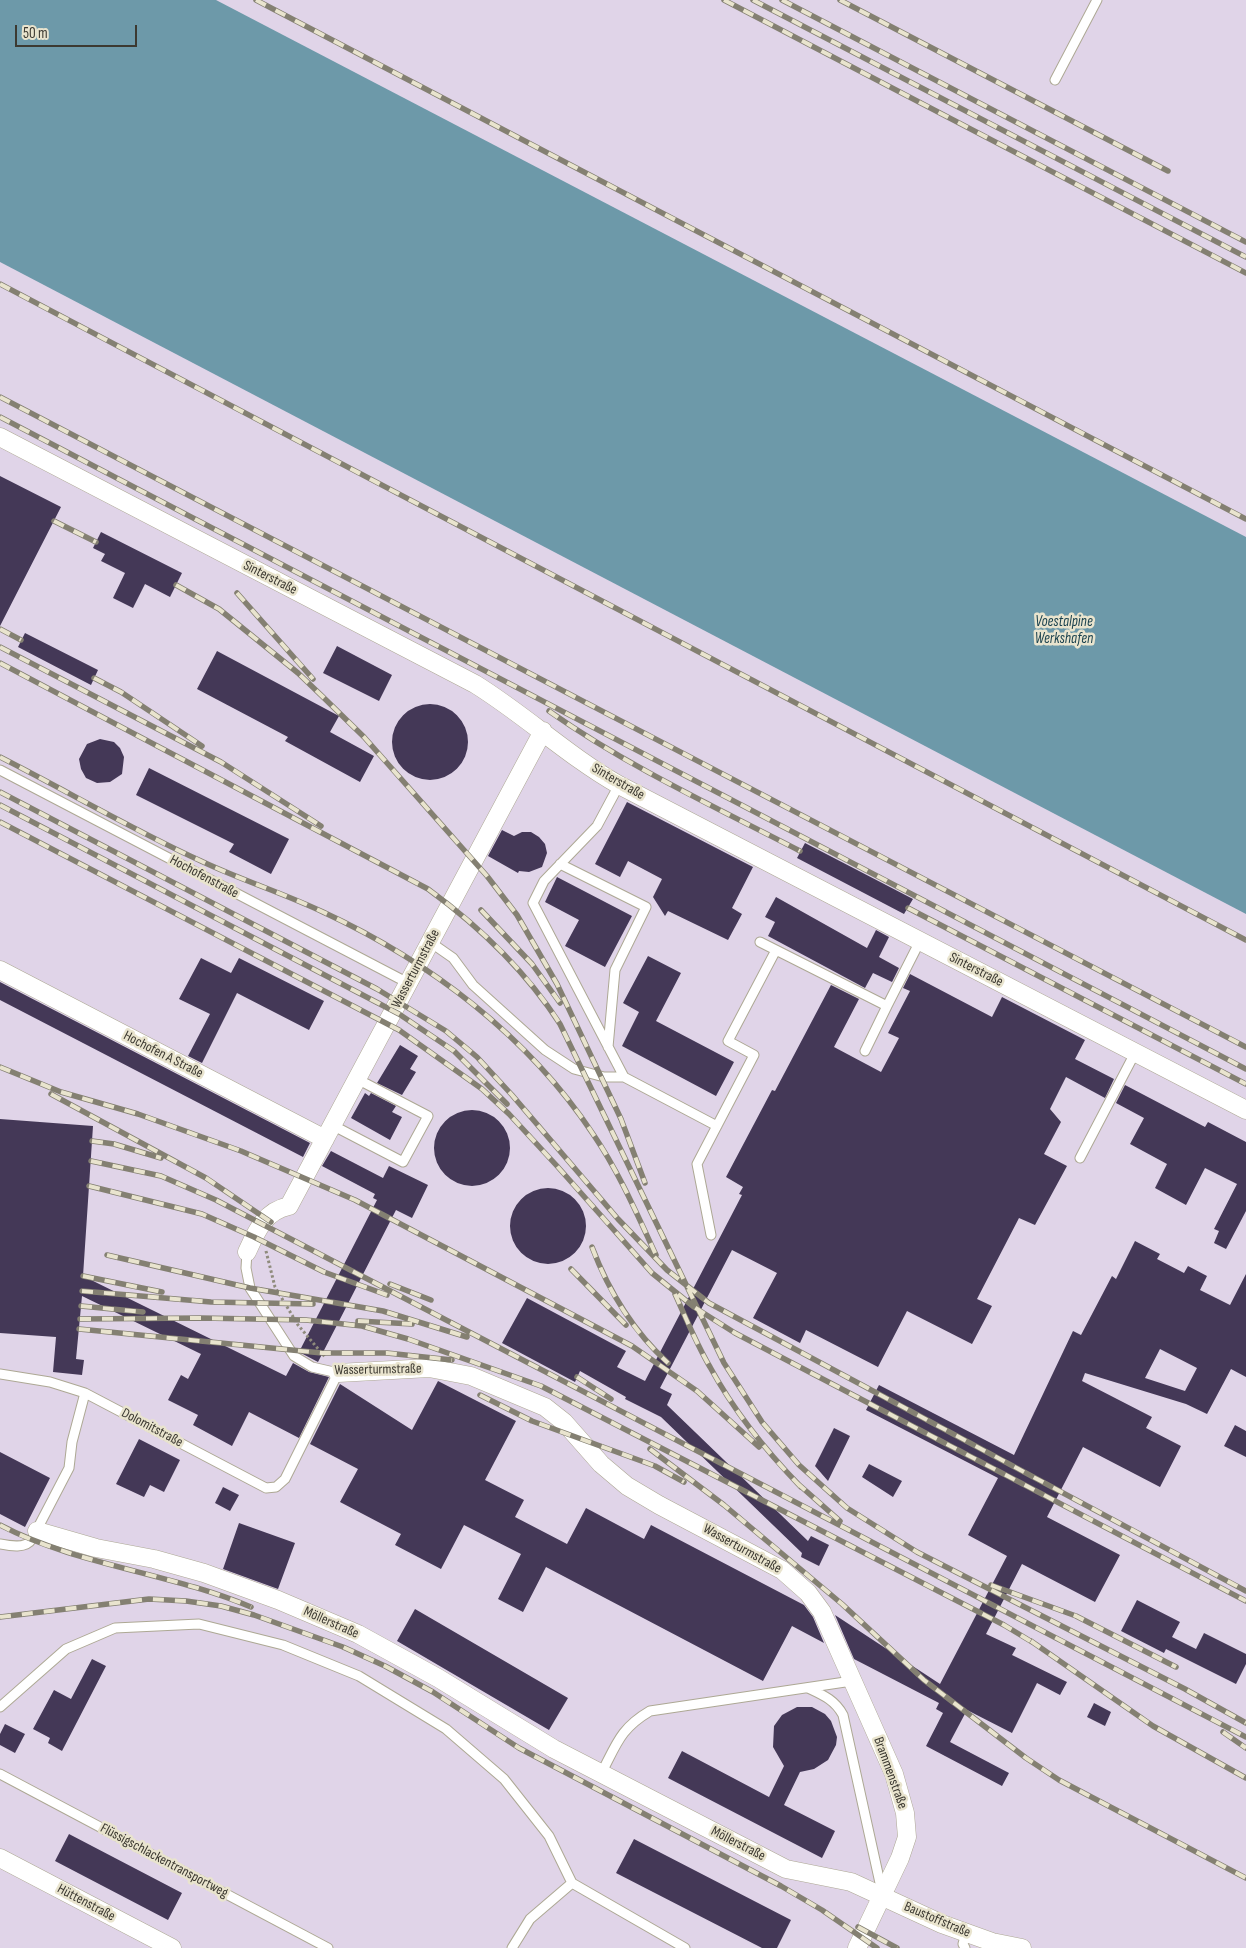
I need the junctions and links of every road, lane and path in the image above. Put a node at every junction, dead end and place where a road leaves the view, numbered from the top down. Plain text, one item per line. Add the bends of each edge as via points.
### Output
1 (1097, 0) edge
2 (1055, 80) dead end
3 (0, 437) edge
4 (543, 731) junction
5 (0, 770) edge
6 (619, 785) junction
7 (560, 864) junction
8 (920, 941) junction
9 (430, 942) junction
10 (760, 942) dead end
11 (776, 950) junction
12 (0, 970) edge
13 (408, 983) junction
14 (887, 1006) junction
15 (608, 1047) junction
16 (865, 1050) dead end
17 (1135, 1053) junction
18 (624, 1077) junction
19 (357, 1079) junction
20 (1246, 1110) edge
21 (717, 1126) junction
22 (329, 1132) junction
23 (1080, 1158) dead end
24 (711, 1235) dead end
25 (269, 1244) dead end
26 (247, 1252) joint
27 (338, 1373) junction
28 (0, 1374) edge
29 (85, 1393) junction
30 (37, 1530) junction
31 (0, 1544) edge
32 (852, 1681) junction
33 (808, 1688) junction
34 (0, 1707) edge
35 (602, 1772) junction
36 (0, 1774) edge
37 (0, 1858) edge
38 (572, 1883) junction
39 (883, 1895) junction
40 (966, 1941) edge
41 (172, 1948) edge
42 (328, 1948) edge
43 (512, 1948) edge
44 (685, 1948) edge
45 (857, 1948) edge
46 (1022, 1948) edge

1 - 2 lane
3 - 4 street, Sinterstraße via 474,684
4 - 6 street, Sinterstraße
4 - 9 street, Wasserturmstraße
5 - 13 lane, Hochofenstraße
6 - 7 lane via 597,826
6 - 8 street, Sinterstraße
7 - 15 lane via 544,881 533,903
7 - 15 lane via 646,907 615,970
8 - 14 lane
8 - 17 street, Sinterstraße
9 - 13 street, Wasserturmstraße
9 - 18 lane via 453,958 473,986 545,1050 574,1069 604,1077
10 - 11 lane
11 - 14 lane
11 - 21 lane via 728,1041 754,1055
12 - 22 street, Hochofen A Straße
13 - 19 street, Wasserturmstraße
14 - 16 lane
15 - 18 lane
17 - 20 street, Sinterstraße
17 - 23 lane
18 - 21 lane
19 - 22 street, Wasserturmstraße
19 - 22 lane via 428,1116 403,1162
21 - 24 lane via 697,1164
22 - 26 street, Wasserturmstraße via 289,1206 277,1208 268,1215
25 - 27 path via 265,1251 275,1287 298,1325
26 - 27 lane, Wasserturmstraße via 250,1288 294,1356 312,1368
27 - 29 lane, Dolomitstraße via 285,1479 276,1487 266,1488
27 - 32 street, Wasserturmstraße via 429,1368 471,1376 545,1407 627,1486 782,1570 808,1593 822,1612
28 - 29 lane via 50,1382
29 - 30 lane via 72,1442 70,1468
30 - 31 lane via 30,1543 16,1546
30 - 35 street, Möllerstraße via 96,1548 204,1573 305,1611 358,1634 438,1678 554,1749
32 - 33 lane
32 - 39 street, Brammenstraße via 894,1774 905,1813 907,1837
33 - 35 lane via 650,1711 632,1722 621,1735
33 - 39 lane via 838,1705 843,1715
34 - 38 lane via 66,1649 115,1628 199,1624 283,1645 359,1676 446,1729 504,1779 548,1836
35 - 39 street, Möllerstraße via 786,1868 852,1882
36 - 42 lane, Flüssigschlackentransportweg
37 - 41 street, Hüttenstraße
38 - 43 lane via 530,1919
38 - 44 lane
39 - 40 street, Baustoffstraße via 942,1924
39 - 45 street, Brammenstraße
40 - 46 street, Baustoffstraße

